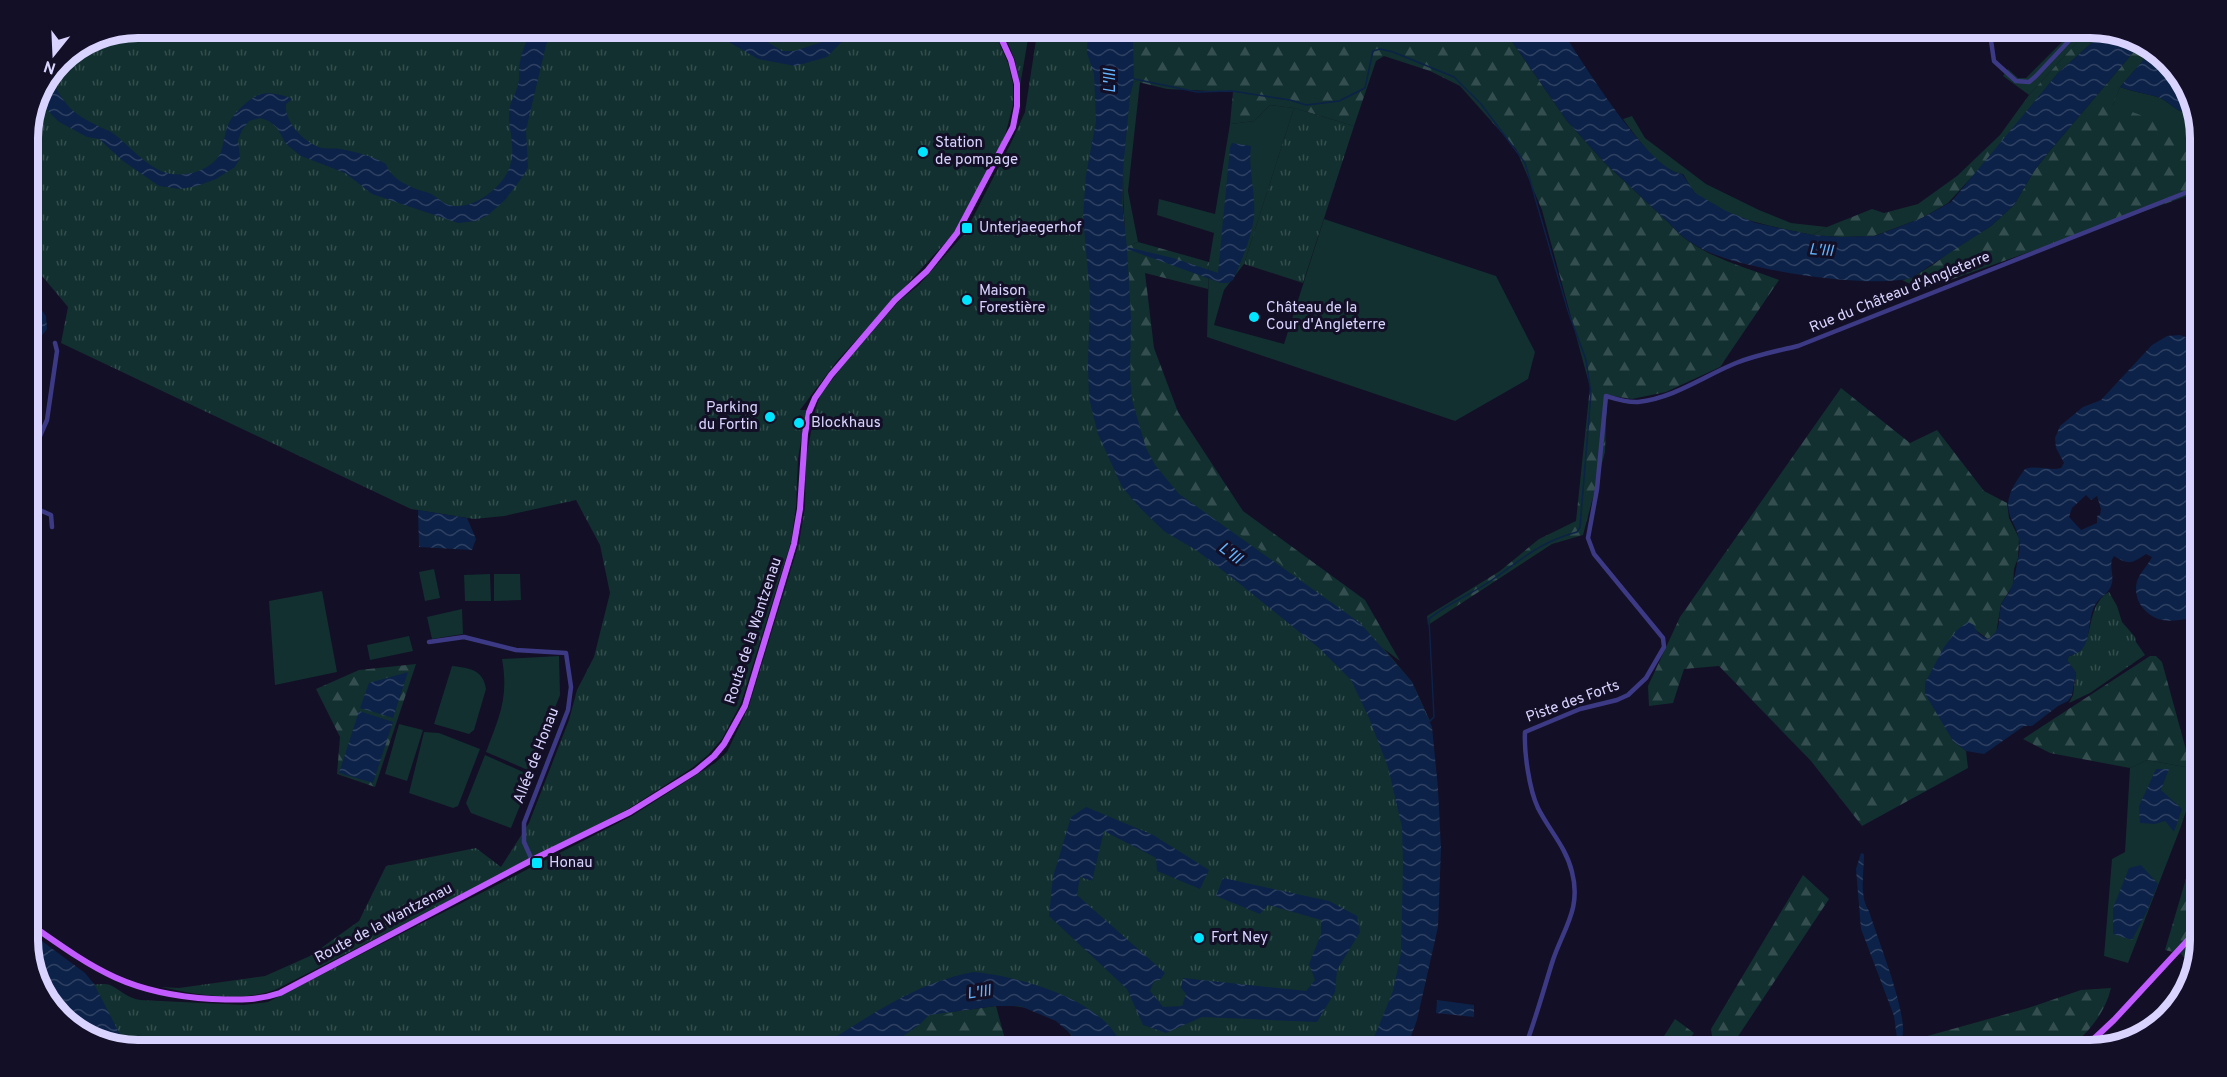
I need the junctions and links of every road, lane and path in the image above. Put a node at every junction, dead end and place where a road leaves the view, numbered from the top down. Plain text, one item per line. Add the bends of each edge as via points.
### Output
1 (1001, 38) edge
2 (1991, 38) edge
3 (2072, 38) edge
4 (2189, 191) edge
5 (55, 342) dead end
6 (1606, 396) joint
7 (38, 441) edge
8 (38, 509) edge
9 (52, 527) dead end
10 (429, 642) dead end
11 (532, 860) junction
12 (38, 930) edge
13 (2190, 938) edge
14 (1527, 1040) edge
15 (2093, 1040) edge

1 - 11 main road, Route de la Wantzenau via 1017,84 1012,127 957,233 831,375 809,412 794,544 745,706 733,730 714,756 696,771 630,812
2 - 3 street via 1994,61 2016,81 2029,82
4 - 6 street, Rue du Château d'Angleterre via 1798,345 1734,364 1672,393 1639,402
5 - 7 street via 47,420
6 - 14 street, Piste des Forts via 1597,489 1587,538 1594,554 1654,625 1665,644 1646,678 1628,695 1580,709 1525,732 1534,797 1563,848 1575,898
8 - 9 street via 51,515
10 - 11 street, Allée de Honau via 464,637 516,651 566,653 571,687 568,710 524,823 524,842
11 - 12 main road, Route de la Wantzenau via 280,993 253,1000 180,996 127,984 84,962
13 - 15 main road

